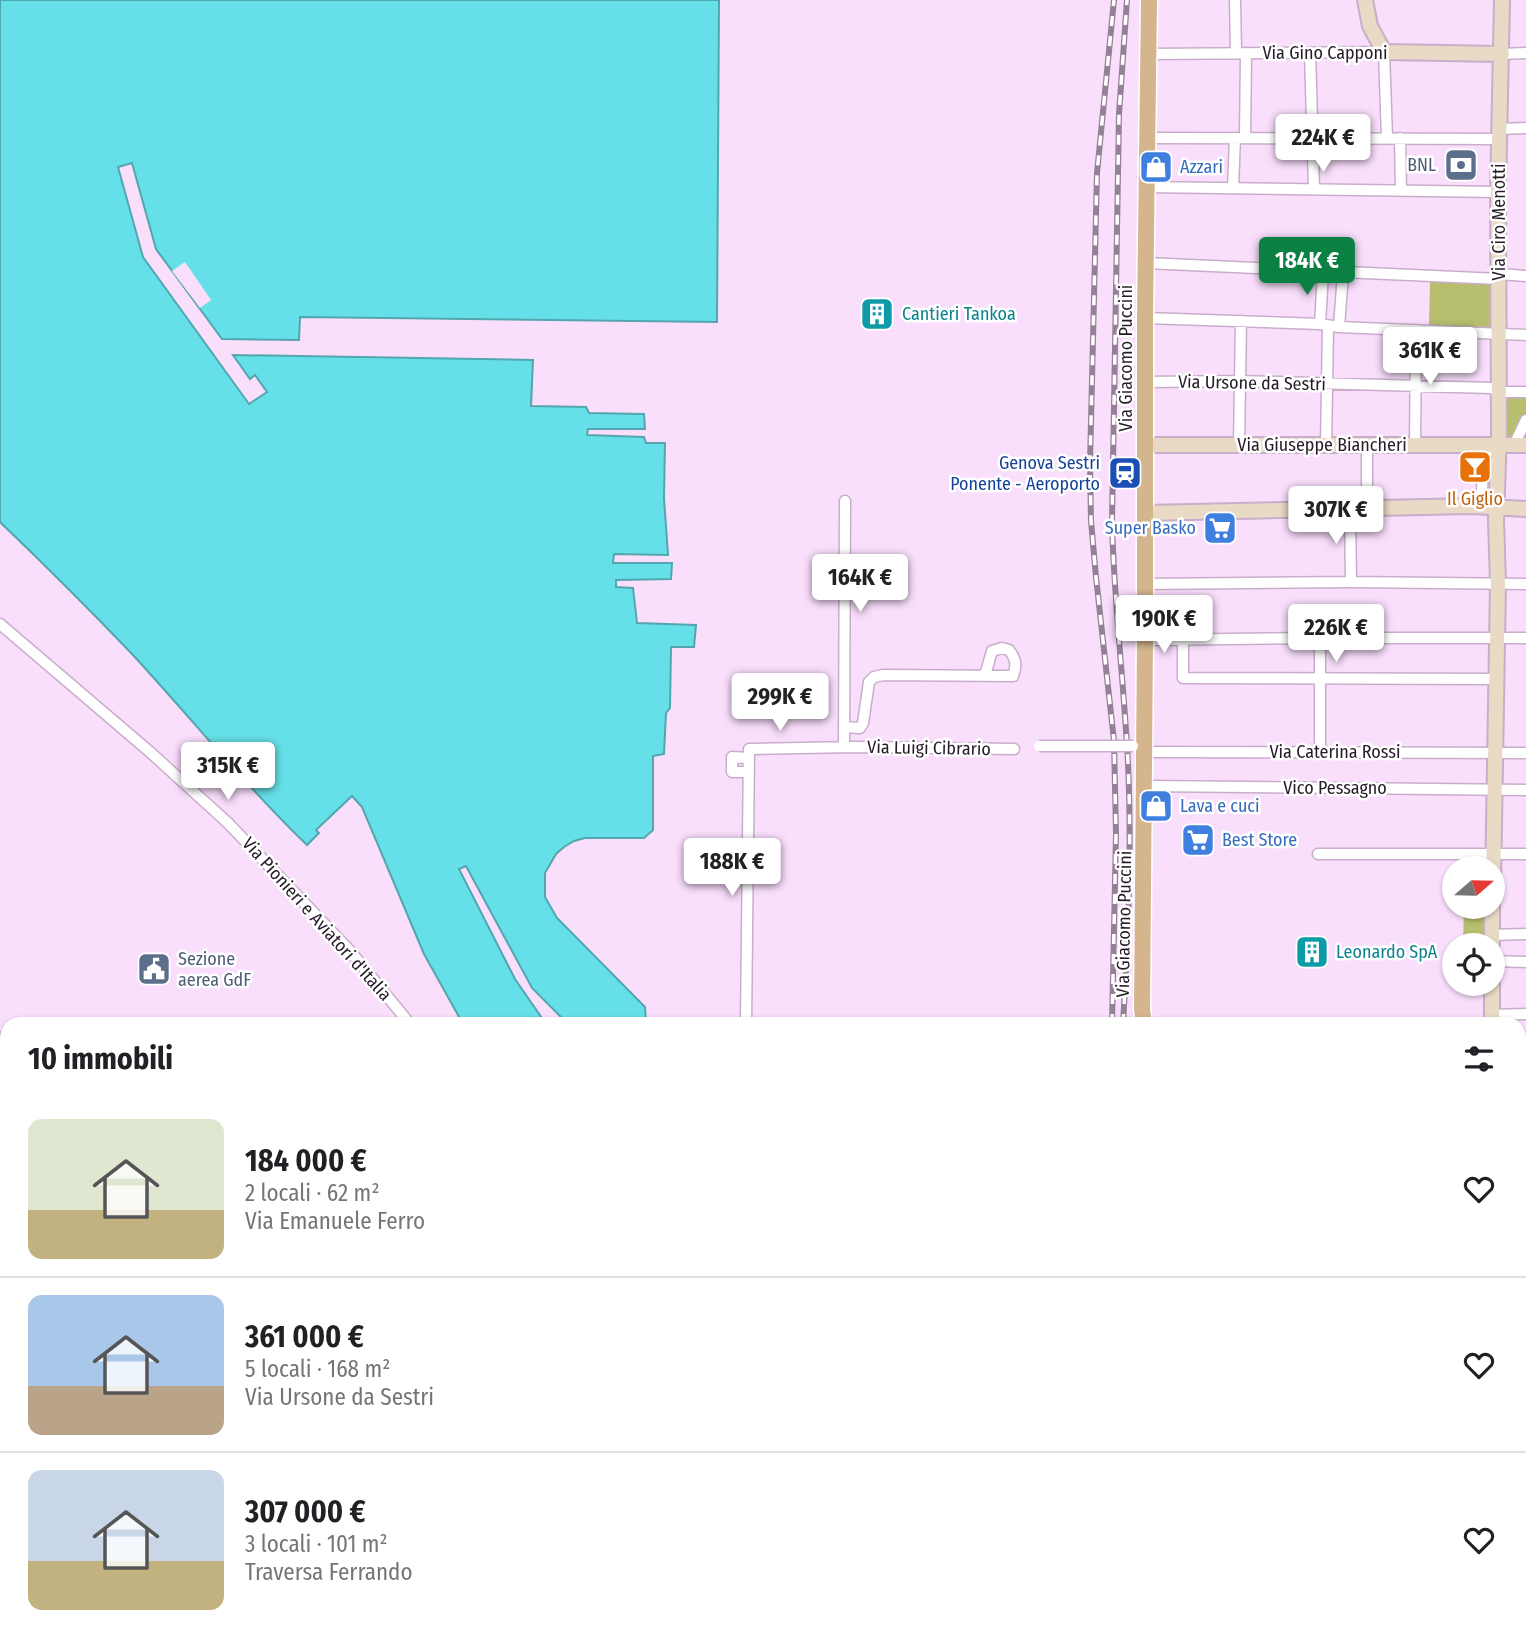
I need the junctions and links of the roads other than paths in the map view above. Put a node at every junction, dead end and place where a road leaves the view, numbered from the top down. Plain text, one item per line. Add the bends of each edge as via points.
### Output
1 (1149, 0) edge
2 (1235, 0) edge
3 (1365, 0) edge
4 (1502, 0) edge
5 (1310, 52) junction
6 (1384, 52) junction
7 (1240, 53) junction
8 (1526, 53) edge
9 (1149, 54) junction
10 (1502, 54) junction
11 (1526, 128) edge
12 (1499, 134) junction
13 (1148, 138) junction
14 (1240, 138) junction
15 (1313, 138) junction
16 (1387, 138) junction
17 (1401, 138) junction
18 (1147, 187) junction
19 (1233, 187) junction
20 (1314, 189) junction
21 (1401, 190) junction
22 (1499, 192) junction
23 (1146, 263) junction
24 (1323, 272) junction
25 (1343, 273) junction
26 (1526, 276) edge
27 (1499, 277) junction
28 (1145, 317) junction
29 (1241, 321) junction
30 (1324, 325) junction
31 (1339, 327) junction
32 (1416, 330) junction
33 (1498, 333) junction
34 (1526, 335) edge
35 (1240, 382) junction
36 (1145, 383) junction
37 (1328, 384) junction
38 (1415, 387) junction
39 (1498, 392) junction
40 (1526, 392) edge
41 (1526, 420) edge
42 (1415, 444) junction
43 (1146, 445) junction
44 (1239, 445) junction
45 (1325, 445) junction
46 (1367, 445) junction
47 (1513, 445) edge
48 (845, 501) dead end
49 (1497, 507) junction
50 (1367, 508) junction
51 (1350, 509) junction
52 (1526, 509) edge
53 (1145, 513) junction
54 (1351, 582) junction
55 (1498, 583) junction
56 (1145, 584) junction
57 (1526, 584) edge
58 (0, 624) edge
59 (1320, 638) junction
60 (1497, 638) junction
61 (1526, 638) edge
62 (1145, 640) junction
63 (1183, 640) junction
64 (982, 676) junction
65 (1320, 679) junction
66 (1496, 680) junction
67 (844, 727) junction
68 (1039, 746) dead end
69 (844, 747) junction
70 (1014, 749) dead end
71 (1139, 749) junction
72 (1320, 752) junction
73 (1495, 752) junction
74 (1526, 752) edge
75 (749, 758) junction
76 (749, 772) junction
77 (1144, 786) junction
78 (1494, 790) junction
79 (1526, 790) edge
80 (1318, 854) dead end
81 (1494, 855) junction
82 (1526, 855) edge
83 (1526, 934) edge
84 (1505, 938) edge
85 (1505, 961) edge
86 (1526, 961) edge
87 (1492, 996) edge
88 (1526, 1014) edge
89 (404, 1017) edge
90 (746, 1017) edge
91 (1141, 1017) edge
92 (1492, 1017) edge
93 (1506, 1017) edge

1 - 9 main road, Via Giacomo Puccini
2 - 7 street
3 - 6 street via 1370,26
4 - 10 street, Via Ciro Menotti
5 - 6 street, Via Gino Capponi
5 - 7 street, Via Gino Capponi
5 - 15 street
6 - 10 street, Via Gino Capponi
6 - 16 street
7 - 9 street, Via Gino Capponi
7 - 14 street
8 - 10 street
9 - 13 main road, Via Giacomo Puccini
10 - 12 street, Via Ciro Menotti
11 - 12 street
12 - 17 street
12 - 22 street, Via Ciro Menotti
13 - 14 street
13 - 18 main road, Via Giacomo Puccini
14 - 15 street
14 - 19 street
15 - 16 street
15 - 20 street
16 - 17 street
17 - 21 street
18 - 19 street
18 - 23 main road, Via Giacomo Puccini
19 - 20 street
20 - 21 street
21 - 22 street
22 - 27 street, Via Ciro Menotti
23 - 24 street
23 - 28 main road, Via Giacomo Puccini
24 - 25 street
24 - 30 street
25 - 27 street
25 - 31 street
26 - 27 street
27 - 33 street, Via Ciro Menotti
28 - 29 street
28 - 36 main road, Via Giacomo Puccini
29 - 30 street
29 - 35 street
30 - 31 street
30 - 37 street
31 - 32 street
32 - 33 street
32 - 38 street
33 - 34 street
33 - 39 street, Via Ciro Menotti
35 - 36 street, Via Ursone da Sestri
35 - 37 street, Via Ursone da Sestri
35 - 44 street
36 - 43 main road, Via Giacomo Puccini
37 - 38 street, Via Ursone da Sestri
37 - 45 street
38 - 39 street, Via Ursone da Sestri via 1491,388
38 - 42 street
39 - 40 street, Via Ursone da Sestri
39 - 47 street, Via Ciro Menotti
41 - 47 street
42 - 46 street, Via Giuseppe Biancheri
42 - 47 street, Via Giuseppe Biancheri
43 - 44 street, Via Giuseppe Biancheri
43 - 53 main road, Via Giacomo Puccini
44 - 45 street, Via Giuseppe Biancheri
45 - 46 street, Via Giuseppe Biancheri
46 - 50 street
47 - 49 street, Via Ciro Menotti
48 - 67 street, Via Luigi Cibrario
49 - 50 street
49 - 52 street
49 - 55 street, Via Ciro Menotti
50 - 51 street
51 - 53 street
51 - 54 street
53 - 56 main road, Via Giacomo Puccini
54 - 55 street
54 - 56 street
55 - 57 street
55 - 60 street, Via Ciro Menotti
56 - 62 main road, Via Giacomo Puccini
58 - 89 street, Via Pionieri e Aviatori d'Italia via 228,823 350,951
59 - 60 street
59 - 63 street
59 - 65 street
60 - 61 street
60 - 66 street, Via Ciro Menotti
62 - 63 street
62 - 71 main road, Via Giacomo Puccini
63 - 65 street via 1182,678
64 - 64 street, Via Luigi Cibrario via 992,651 1009,650 1015,657 1013,676
64 - 67 street, Via Luigi Cibrario via 874,677 860,728
65 - 66 street
65 - 72 street
66 - 73 street, Via Ciro Menotti
67 - 69 street, Via Luigi Cibrario
68 - 71 street, bridge
69 - 70 street, Via Luigi Cibrario
69 - 75 street, Via Luigi Cibrario via 749,749
71 - 72 street, Via Caterina Rossi
71 - 77 main road, Via Giacomo Puccini
72 - 73 street, Via Caterina Rossi
73 - 74 street, Via Caterina Rossi
73 - 78 street, Via Ciro Menotti
75 - 76 street
75 - 76 street, Via Luigi Cibrario via 732,757 732,772
76 - 90 street
77 - 78 street, Vico Pessagno
77 - 91 main road, Via Giacomo Puccini
78 - 79 street, Vico Pessagno
78 - 81 street, Via Ciro Menotti
80 - 81 street
81 - 82 street
83 - 84 street
85 - 86 street
87 - 92 street
88 - 93 street

